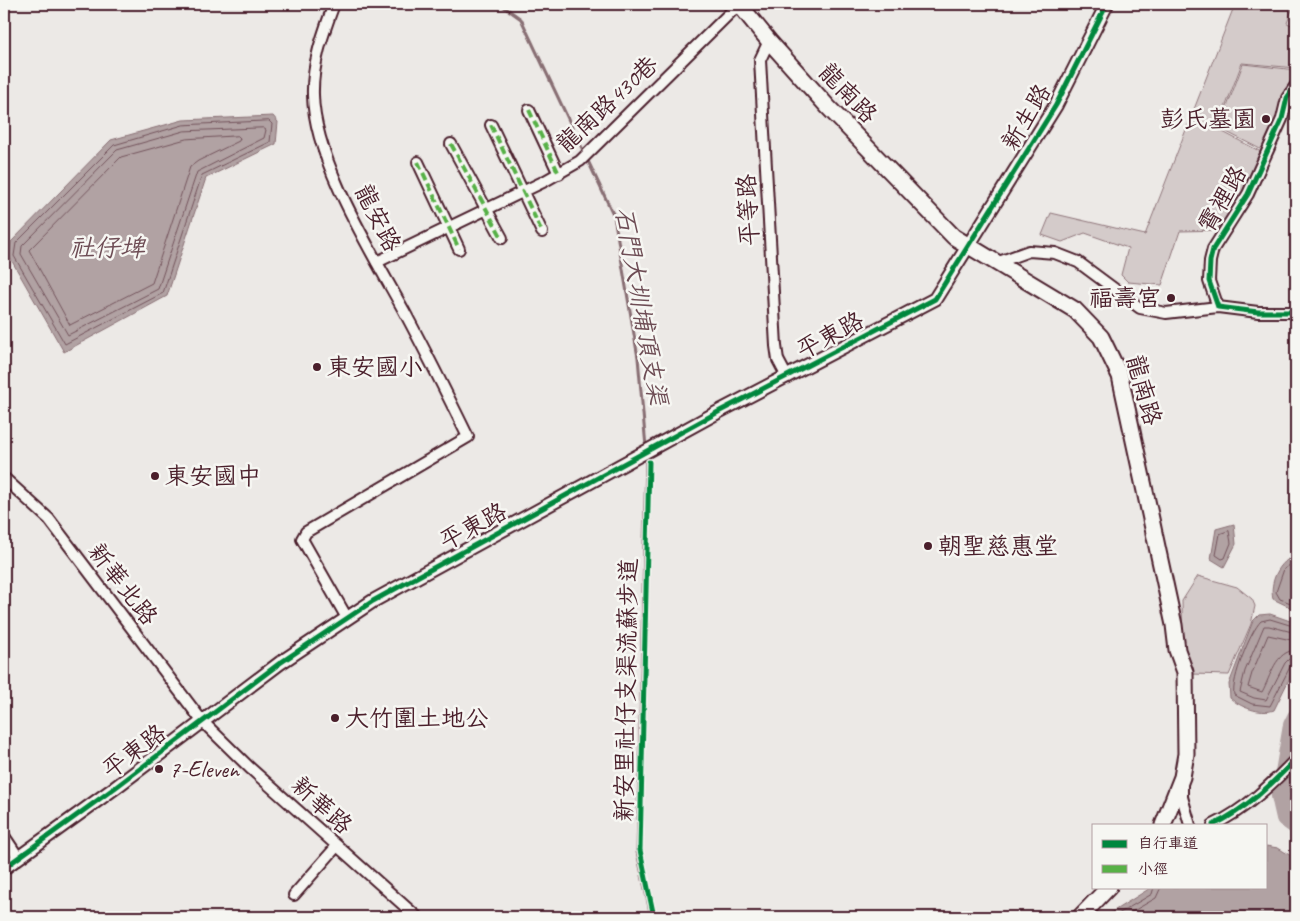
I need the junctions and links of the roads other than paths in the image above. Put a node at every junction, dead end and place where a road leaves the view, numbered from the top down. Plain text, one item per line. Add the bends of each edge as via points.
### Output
1 (334, 4) edge
2 (739, 4) edge
3 (1107, 4) edge
4 (769, 41) junction
5 (1296, 86) edge
6 (529, 110) dead end
7 (491, 125) dead end
8 (451, 144) dead end
9 (418, 162) dead end
10 (559, 174) junction
11 (523, 192) junction
12 (487, 210) junction
13 (448, 228) junction
14 (542, 232) dead end
15 (502, 238) dead end
16 (968, 244) junction
17 (459, 249) dead end
18 (377, 262) junction
19 (996, 263) junction
20 (1218, 307) junction
21 (1296, 312) edge
22 (787, 378) junction
23 (4, 478) edge
24 (347, 618) junction
25 (202, 721) junction
26 (1296, 759) edge
27 (1182, 778) junction
28 (1164, 824) edge
29 (1190, 824) edge
30 (1215, 824) edge
31 (4, 836) edge
32 (337, 846) junction
33 (18, 857) junction
34 (4, 868) edge
35 (1108, 888) edge
36 (294, 895) dead end
37 (417, 917) edge
38 (1080, 917) edge

1 - 18 street, 龍安路 via 316,56 315,113 324,150
2 - 4 main road, 龍南路
2 - 10 street, 龍南路430巷 via 586,156
3 - 16 street, 新生路 via 1056,105
4 - 16 main road, 龍南路 via 954,237
4 - 22 street, 平等路 via 760,60 778,360
5 - 20 street, 霄裡路 via 1287,98 1282,119 1248,194 1213,249 1209,281
6 - 10 street
7 - 11 street
8 - 12 street
9 - 13 street
10 - 11 street, 龍南路430巷
11 - 12 street, 龍南路430巷
11 - 14 street
12 - 13 street, 龍南路430巷
12 - 15 street
13 - 17 street
13 - 18 street, 龍南路430巷
16 - 19 main road, 龍南路
16 - 22 street, 平東路 via 935,299
18 - 24 street, 龍安路 via 468,436 306,532 302,539
19 - 20 street via 1029,251 1055,253 1078,262 1140,308 1166,313
19 - 27 main road, 龍南路 via 1050,294 1089,322 1101,337 1120,376 1184,672 1186,754
20 - 21 street
22 - 24 street, 平東路 via 720,410 415,577
23 - 25 street, 新華北路 via 48,519
24 - 25 street, 平東路
25 - 32 street, 新華路
25 - 33 street, 平東路 via 116,788
26 - 30 street via 1244,806
27 - 28 main road, 龍南路
27 - 29 street via 1182,798
31 - 33 street
32 - 36 street
32 - 37 street, 新華路
33 - 34 street, 平東路
35 - 38 main road

